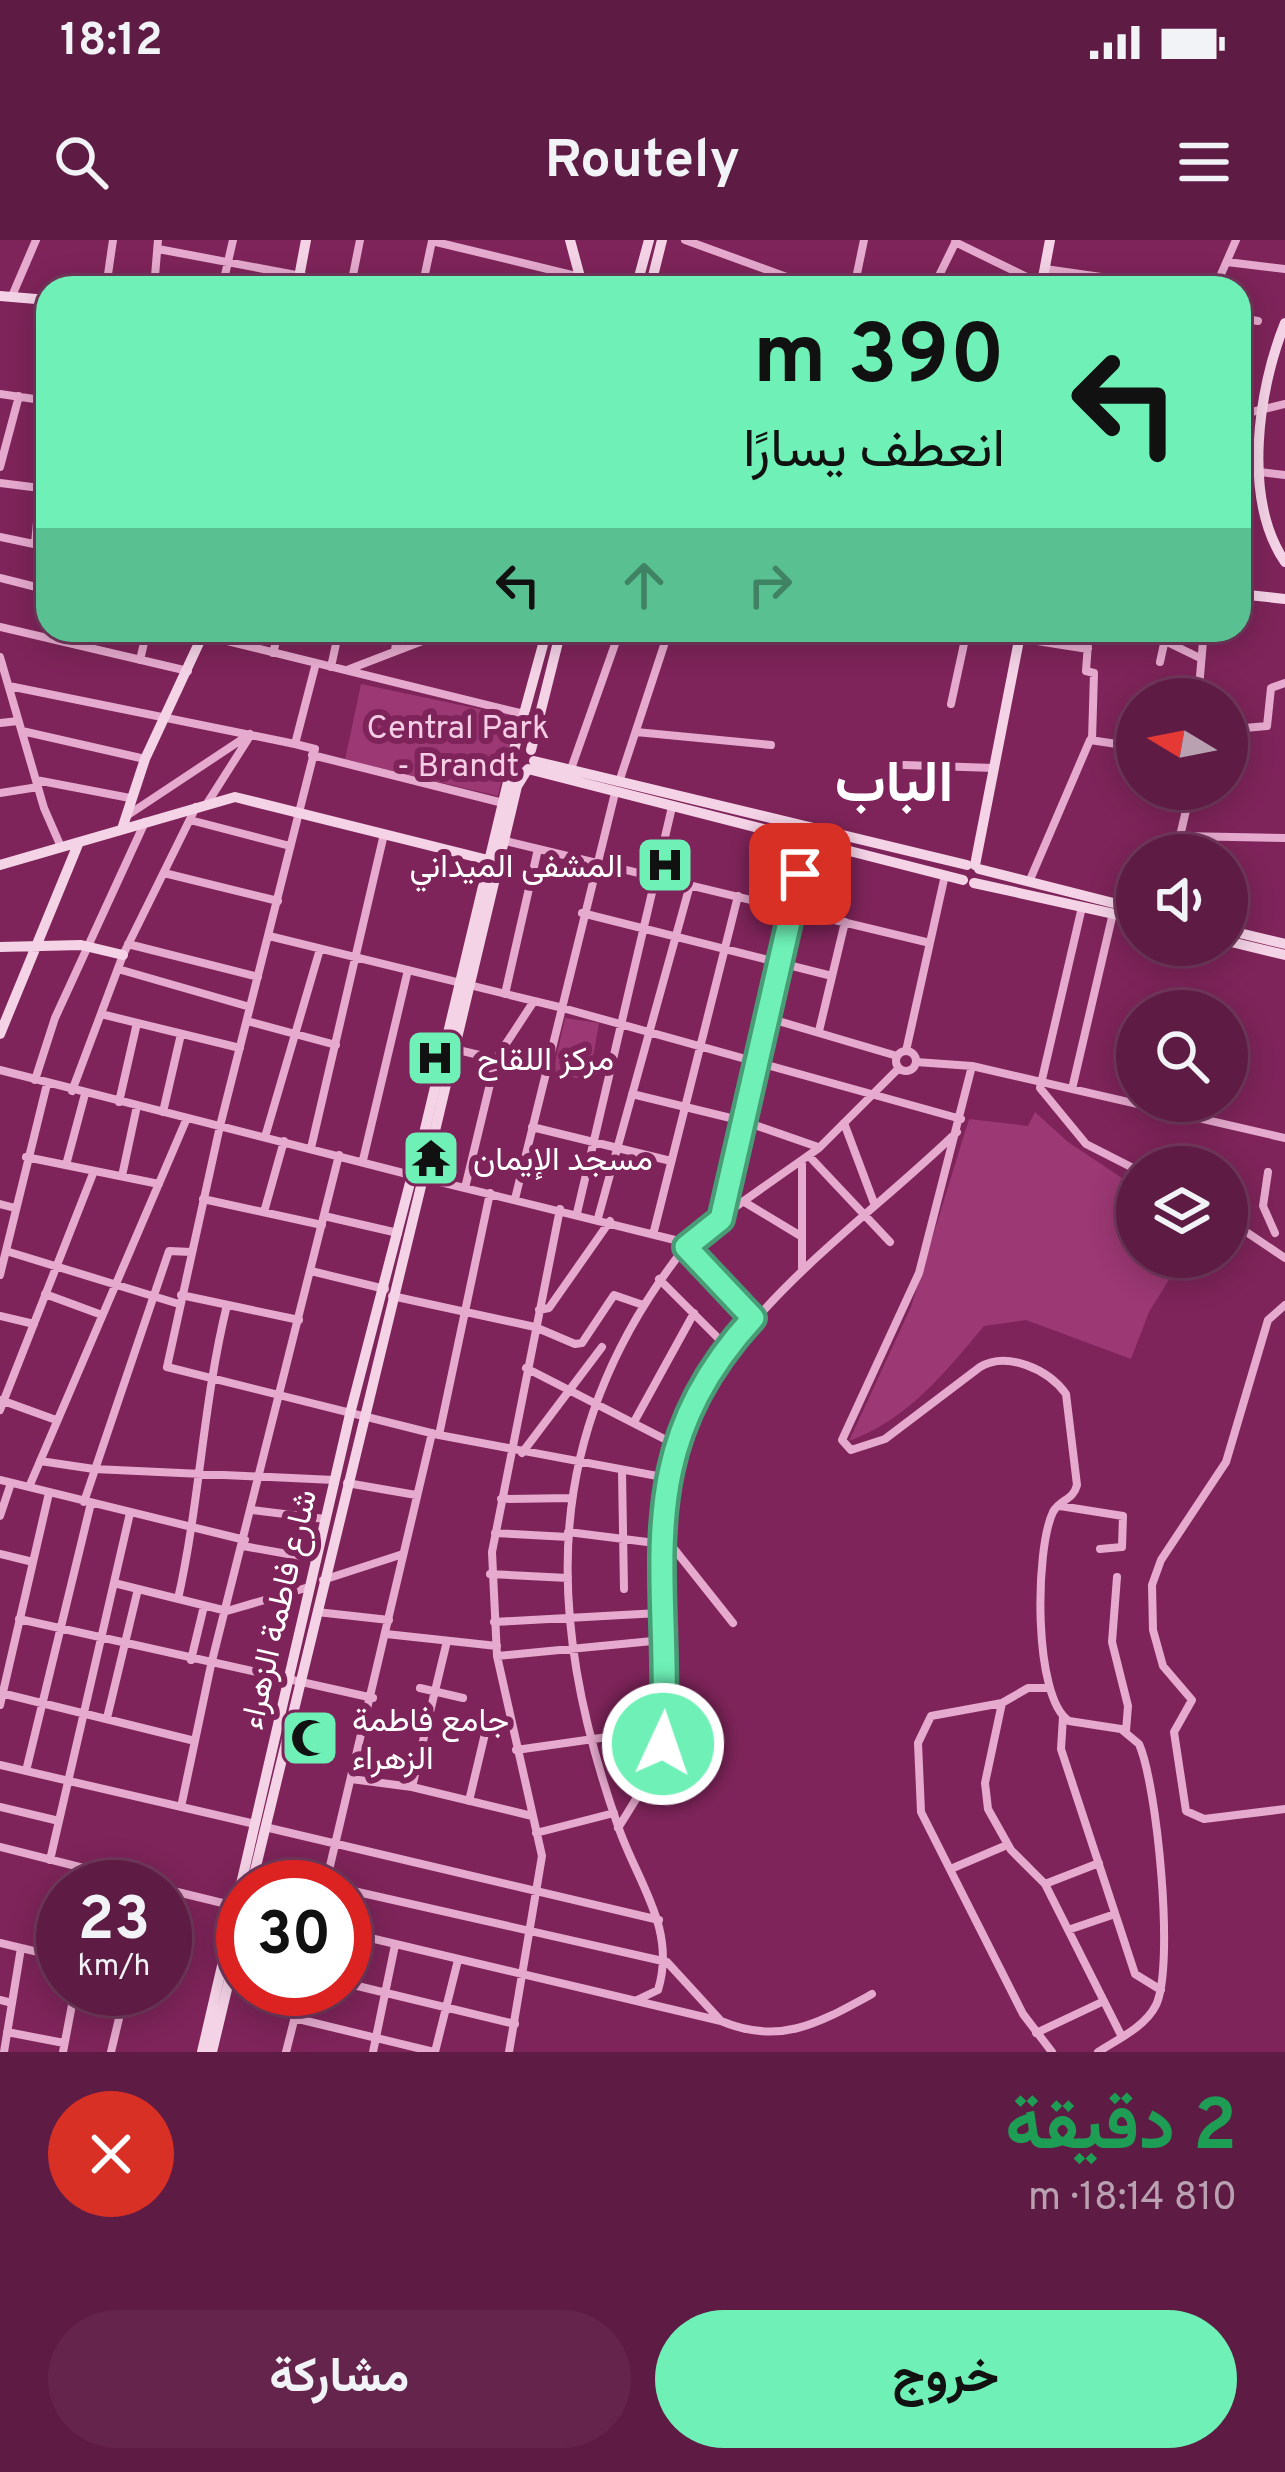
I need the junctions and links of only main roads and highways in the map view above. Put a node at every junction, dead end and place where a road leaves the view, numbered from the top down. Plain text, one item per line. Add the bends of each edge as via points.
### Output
1 (306, 240) edge
2 (570, 240) edge
3 (649, 240) edge
4 (662, 240) edge
5 (1050, 240) edge
6 (299, 276) edge
7 (580, 276) edge
8 (639, 276) edge
9 (653, 276) edge
10 (1042, 276) edge
11 (5, 297) edge
12 (36, 299) edge
13 (1285, 323) edge
14 (1285, 562) edge
15 (1251, 595) edge
16 (1285, 599) edge
17 (200, 642) edge
18 (544, 642) edge
19 (558, 642) edge
20 (1019, 642) edge
21 (514, 749) junction
22 (530, 763) junction
23 (512, 765) junction
24 (617, 788) junction
25 (124, 823) junction
26 (500, 840) junction
27 (79, 842) junction
28 (494, 861) junction
29 (0, 866) edge
30 (973, 867) junction
31 (969, 881) junction
32 (1116, 904) edge
33 (1116, 914) edge
34 (1248, 936) edge
35 (1285, 944) edge
36 (34, 945) junction
37 (1248, 946) edge
38 (0, 947) edge
39 (126, 950) road end
40 (1285, 955) edge
41 (465, 984) junction
42 (0, 1034) edge
43 (418, 1177) junction
44 (388, 1293) junction
45 (340, 1481) junction
46 (294, 1683) junction
47 (259, 1831) junction
48 (251, 1860) edge
49 (257, 1860) edge
50 (216, 1997) edge
51 (221, 2016) edge
52 (202, 2052) edge
53 (212, 2052) edge

1 - 6 main road
2 - 7 main road
3 - 8 main road
4 - 9 main road
5 - 10 main road
11 - 12 main road
13 - 14 main road via 1260,472
15 - 16 main road
17 - 25 main road
18 - 21 main road, شارع فاطمة الزهراء
19 - 22 main road, شارع فاطمة الزهراء
20 - 30 main road
21 - 22 main road
21 - 23 main road, شارع فاطمة الزهراء
22 - 23 main road
22 - 24 main road
22 - 24 main road
22 - 26 main road, شارع فاطمة الزهراء
23 - 26 main road, شارع فاطمة الزهراء
24 - 30 main road
24 - 31 main road
25 - 27 main road
25 - 28 main road via 235,796
26 - 28 main road, شارع فاطمة الزهراء
27 - 29 main road
27 - 36 main road
28 - 41 main road, شارع فاطمة الزهراء
30 - 31 main road
30 - 32 main road
31 - 33 main road
34 - 35 main road
36 - 38 main road
36 - 39 main road
36 - 42 main road
37 - 40 main road
41 - 43 main road, شارع فاطمة الزهراء
41 - 43 main road, شارع فاطمة الزهراء
43 - 44 main road, شارع فاطمة الزهراء
43 - 44 main road, شارع فاطمة الزهراء
44 - 45 main road, شارع فاطمة الزهراء
45 - 46 main road, شارع فاطمة الزهراء
45 - 46 main road, شارع فاطمة الزهراء via 316,1558
46 - 47 main road, شارع فاطمة الزهراء
47 - 48 main road, شارع فاطمة الزهراء
47 - 49 main road, شارع فاطمة الزهراء
50 - 52 main road, شارع فاطمة الزهراء
51 - 53 main road

